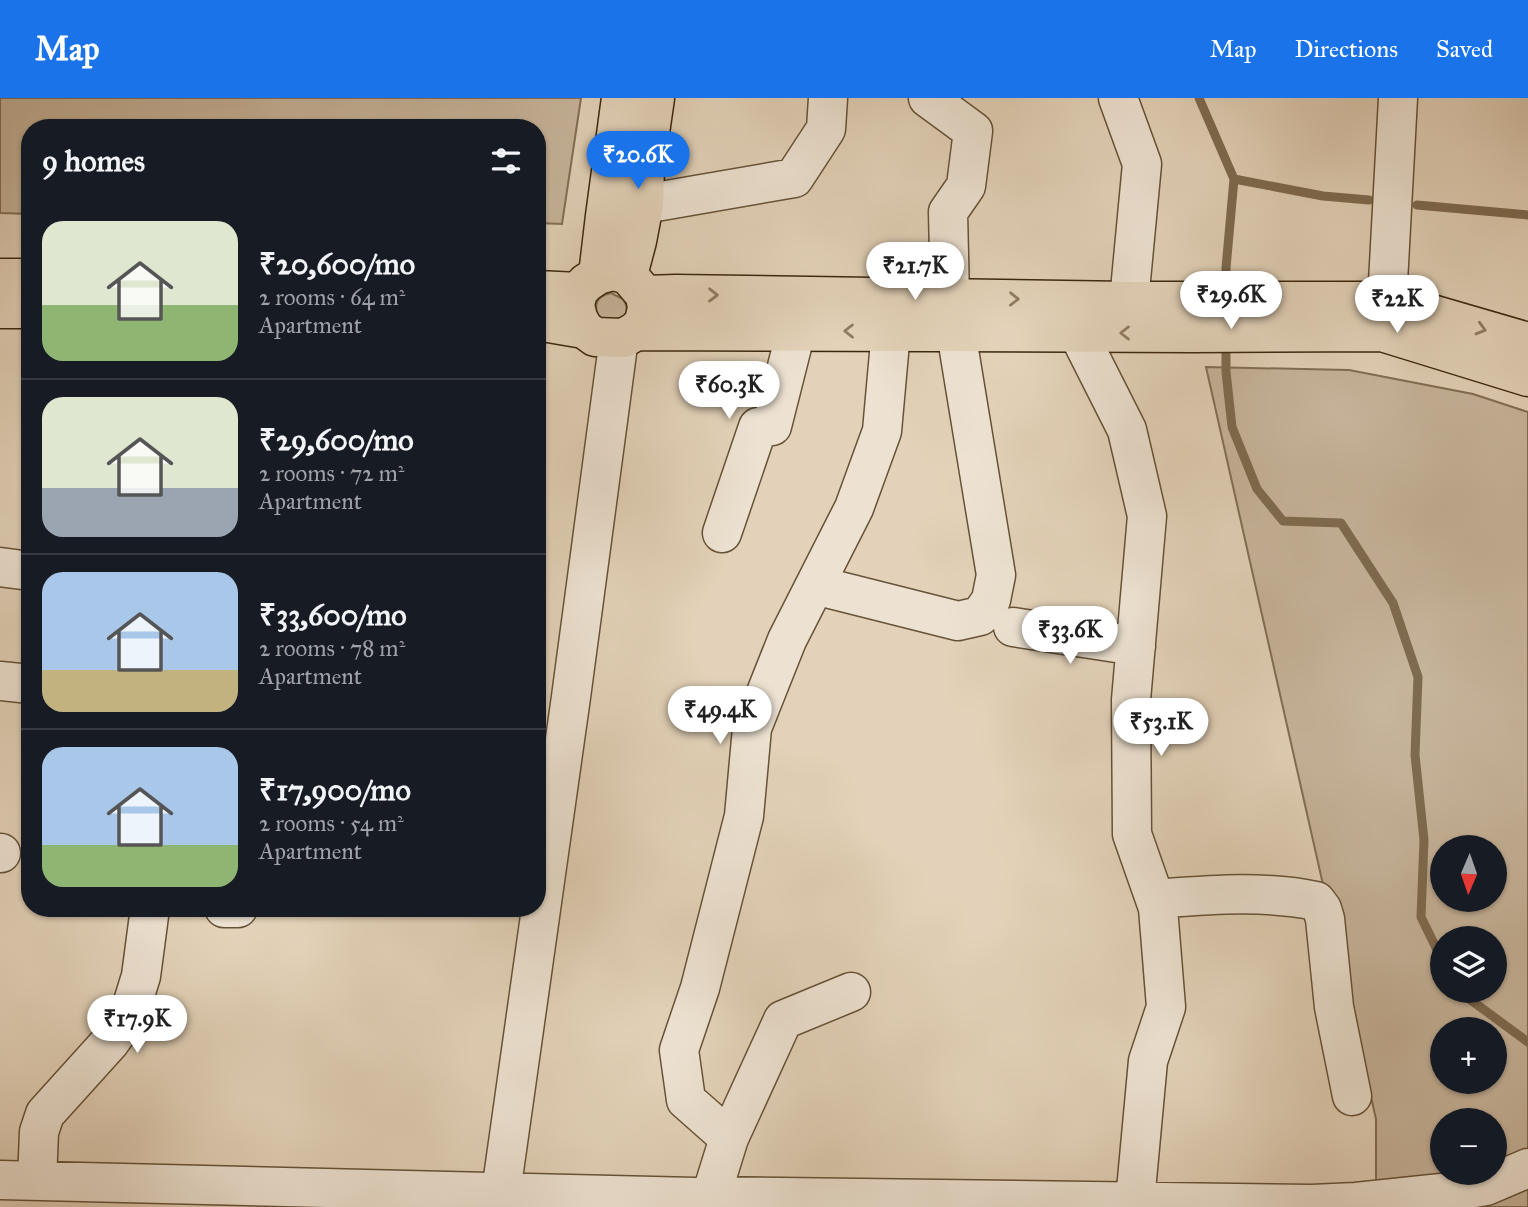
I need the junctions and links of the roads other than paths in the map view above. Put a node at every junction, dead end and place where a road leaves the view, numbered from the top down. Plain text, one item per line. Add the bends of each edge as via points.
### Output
1 (621, 98) edge
2 (655, 98) edge
3 (828, 98) edge
4 (1118, 98) edge
5 (1398, 98) edge
6 (945, 100) edge
7 (644, 204) junction
8 (0, 278) edge
9 (21, 278) edge
10 (546, 292) edge
11 (1129, 301) junction
12 (1387, 301) junction
13 (613, 305) junction
14 (0, 309) edge
15 (21, 309) edge
16 (953, 315) junction
17 (1193, 317) junction
18 (1270, 317) junction
19 (546, 319) edge
20 (796, 331) junction
21 (891, 331) junction
22 (1079, 333) junction
23 (1528, 342) edge
24 (1528, 377) edge
25 (722, 533) dead end
26 (0, 567) edge
27 (21, 570) edge
28 (815, 585) junction
29 (1013, 627) dead end
30 (1136, 646) junction
31 (0, 681) edge
32 (21, 683) edge
33 (554, 696) edge
34 (546, 769) edge
35 (1155, 899) junction
36 (149, 917) edge
37 (530, 917) edge
38 (851, 992) dead end
39 (1352, 1096) dead end
40 (729, 1138) junction
41 (1528, 1168) edge
42 (0, 1180) edge
43 (37, 1181) junction
44 (711, 1196) junction
45 (499, 1200) edge
46 (1135, 1200) junction

1 - 13 main road via 605,216
2 - 7 main road
3 - 7 street via 826,130 794,178
4 - 11 street via 1142,164
5 - 12 street
6 - 16 street via 973,131 966,186 948,212
7 - 13 main road via 637,241
8 - 9 main road
10 - 13 main road
16 -> 11 main road
11 - 17 main road
12 - 18 main road
12 -> 23 main road
13 -> 16 main road
13 - 19 main road
13 - 20 main road
13 - 33 street
14 - 15 main road
16 - 21 main road
16 - 22 main road
16 - 28 street via 996,575 991,600 980,616 958,621
17 - 18 main road
17 -> 22 main road
18 - 24 main road via 1382,332
21 -> 20 main road
20 - 25 street via 772,426 758,427
21 - 28 street via 882,430 854,508
22 - 30 street via 1127,430 1147,516
26 - 27 street
28 - 40 street via 751,727 744,816 700,988 679,1050 686,1100
29 - 30 street
30 - 35 street via 1130,700 1132,834
31 - 32 street
33 - 34 street
35 - 39 street via 1225,893 1316,901 1325,919 1334,1007
35 - 46 street via 1166,1007 1148,1061
36 - 43 street via 142,976 129,1015 45,1114 39,1132
37 - 45 street
38 - 40 street via 783,1020
40 - 44 street
41 - 46 street via 1486,1186 1356,1202
42 - 43 street
43 - 45 street
44 - 45 street
44 - 46 street

